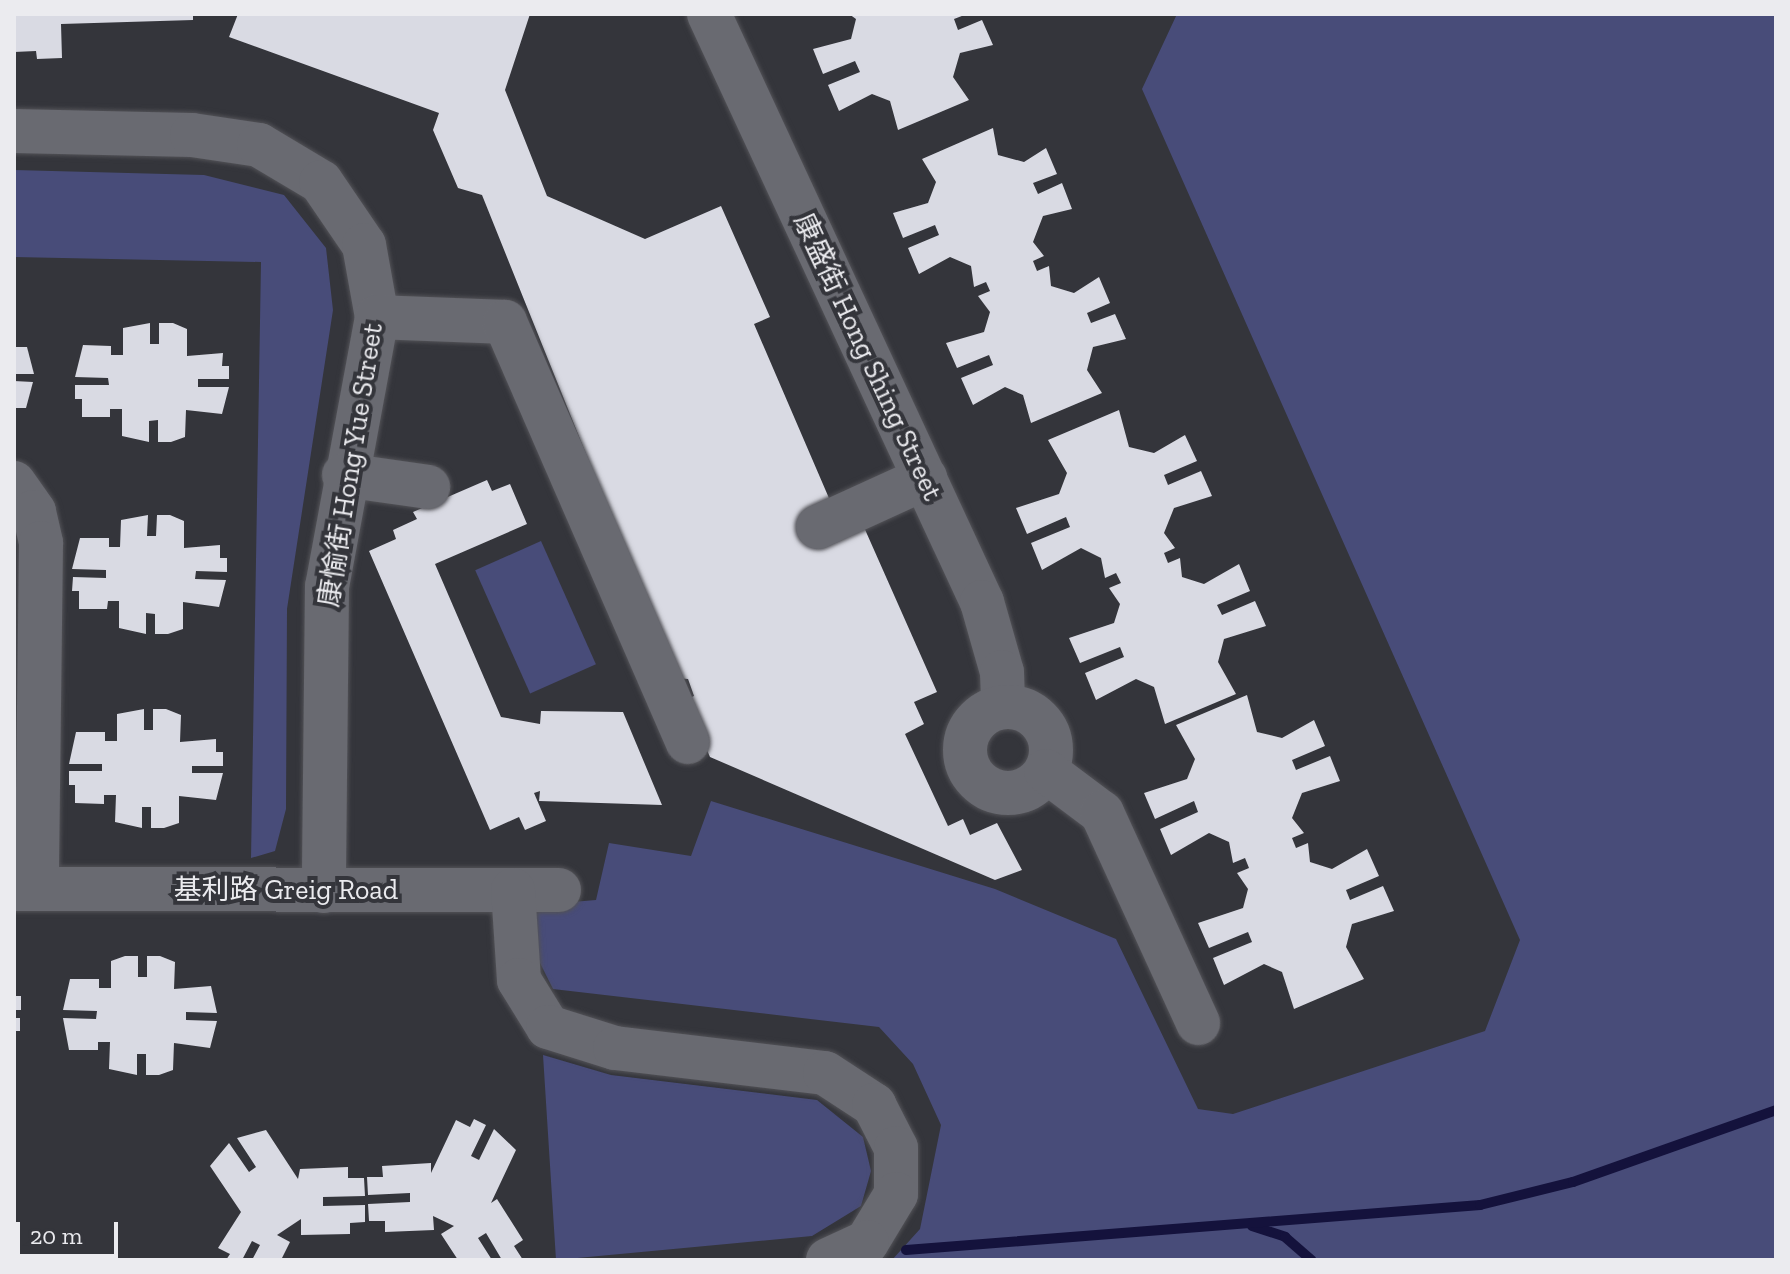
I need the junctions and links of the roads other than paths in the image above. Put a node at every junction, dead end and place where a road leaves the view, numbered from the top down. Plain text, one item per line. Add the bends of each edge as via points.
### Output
1 (709, 14) edge
2 (14, 131) edge
3 (377, 317) junction
4 (344, 475) junction
5 (925, 478) junction
6 (14, 483) edge
7 (428, 487) dead end
8 (818, 527) dead end
9 (1003, 706) junction
10 (688, 742) dead end
11 (1046, 771) junction
12 (25, 889) edge
13 (513, 890) junction
14 (559, 890) dead end
15 (324, 891) junction
16 (1198, 1023) dead end
17 (828, 1260) edge

1 - 5 street, 康盛街 Hong Shing Street
2 - 3 street, 康愉街 Hong Yue Street via 218,136 276,152 321,182 353,221 372,268
3 - 4 street, 康愉街 Hong Yue Street
3 - 10 street via 505,322
4 - 7 street
4 - 15 street, 康愉街 Hong Yue Street via 326,613
5 - 8 street
5 - 9 street, 康盛街 Hong Shing Street via 994,636
6 - 12 street via 34,512 41,543
9 - 11 street via 1029,712 1047,732
9 - 11 street via 968,731 972,774 1010,794
11 - 16 street via 1102,813
12 - 15 street, 基利路 Greig Road
13 - 14 street, 基利路 Greig Road
13 - 15 street, 基利路 Greig Road
13 - 17 street via 519,980 548,1027 615,1048 825,1073 874,1105 896,1148 896,1194 867,1242

